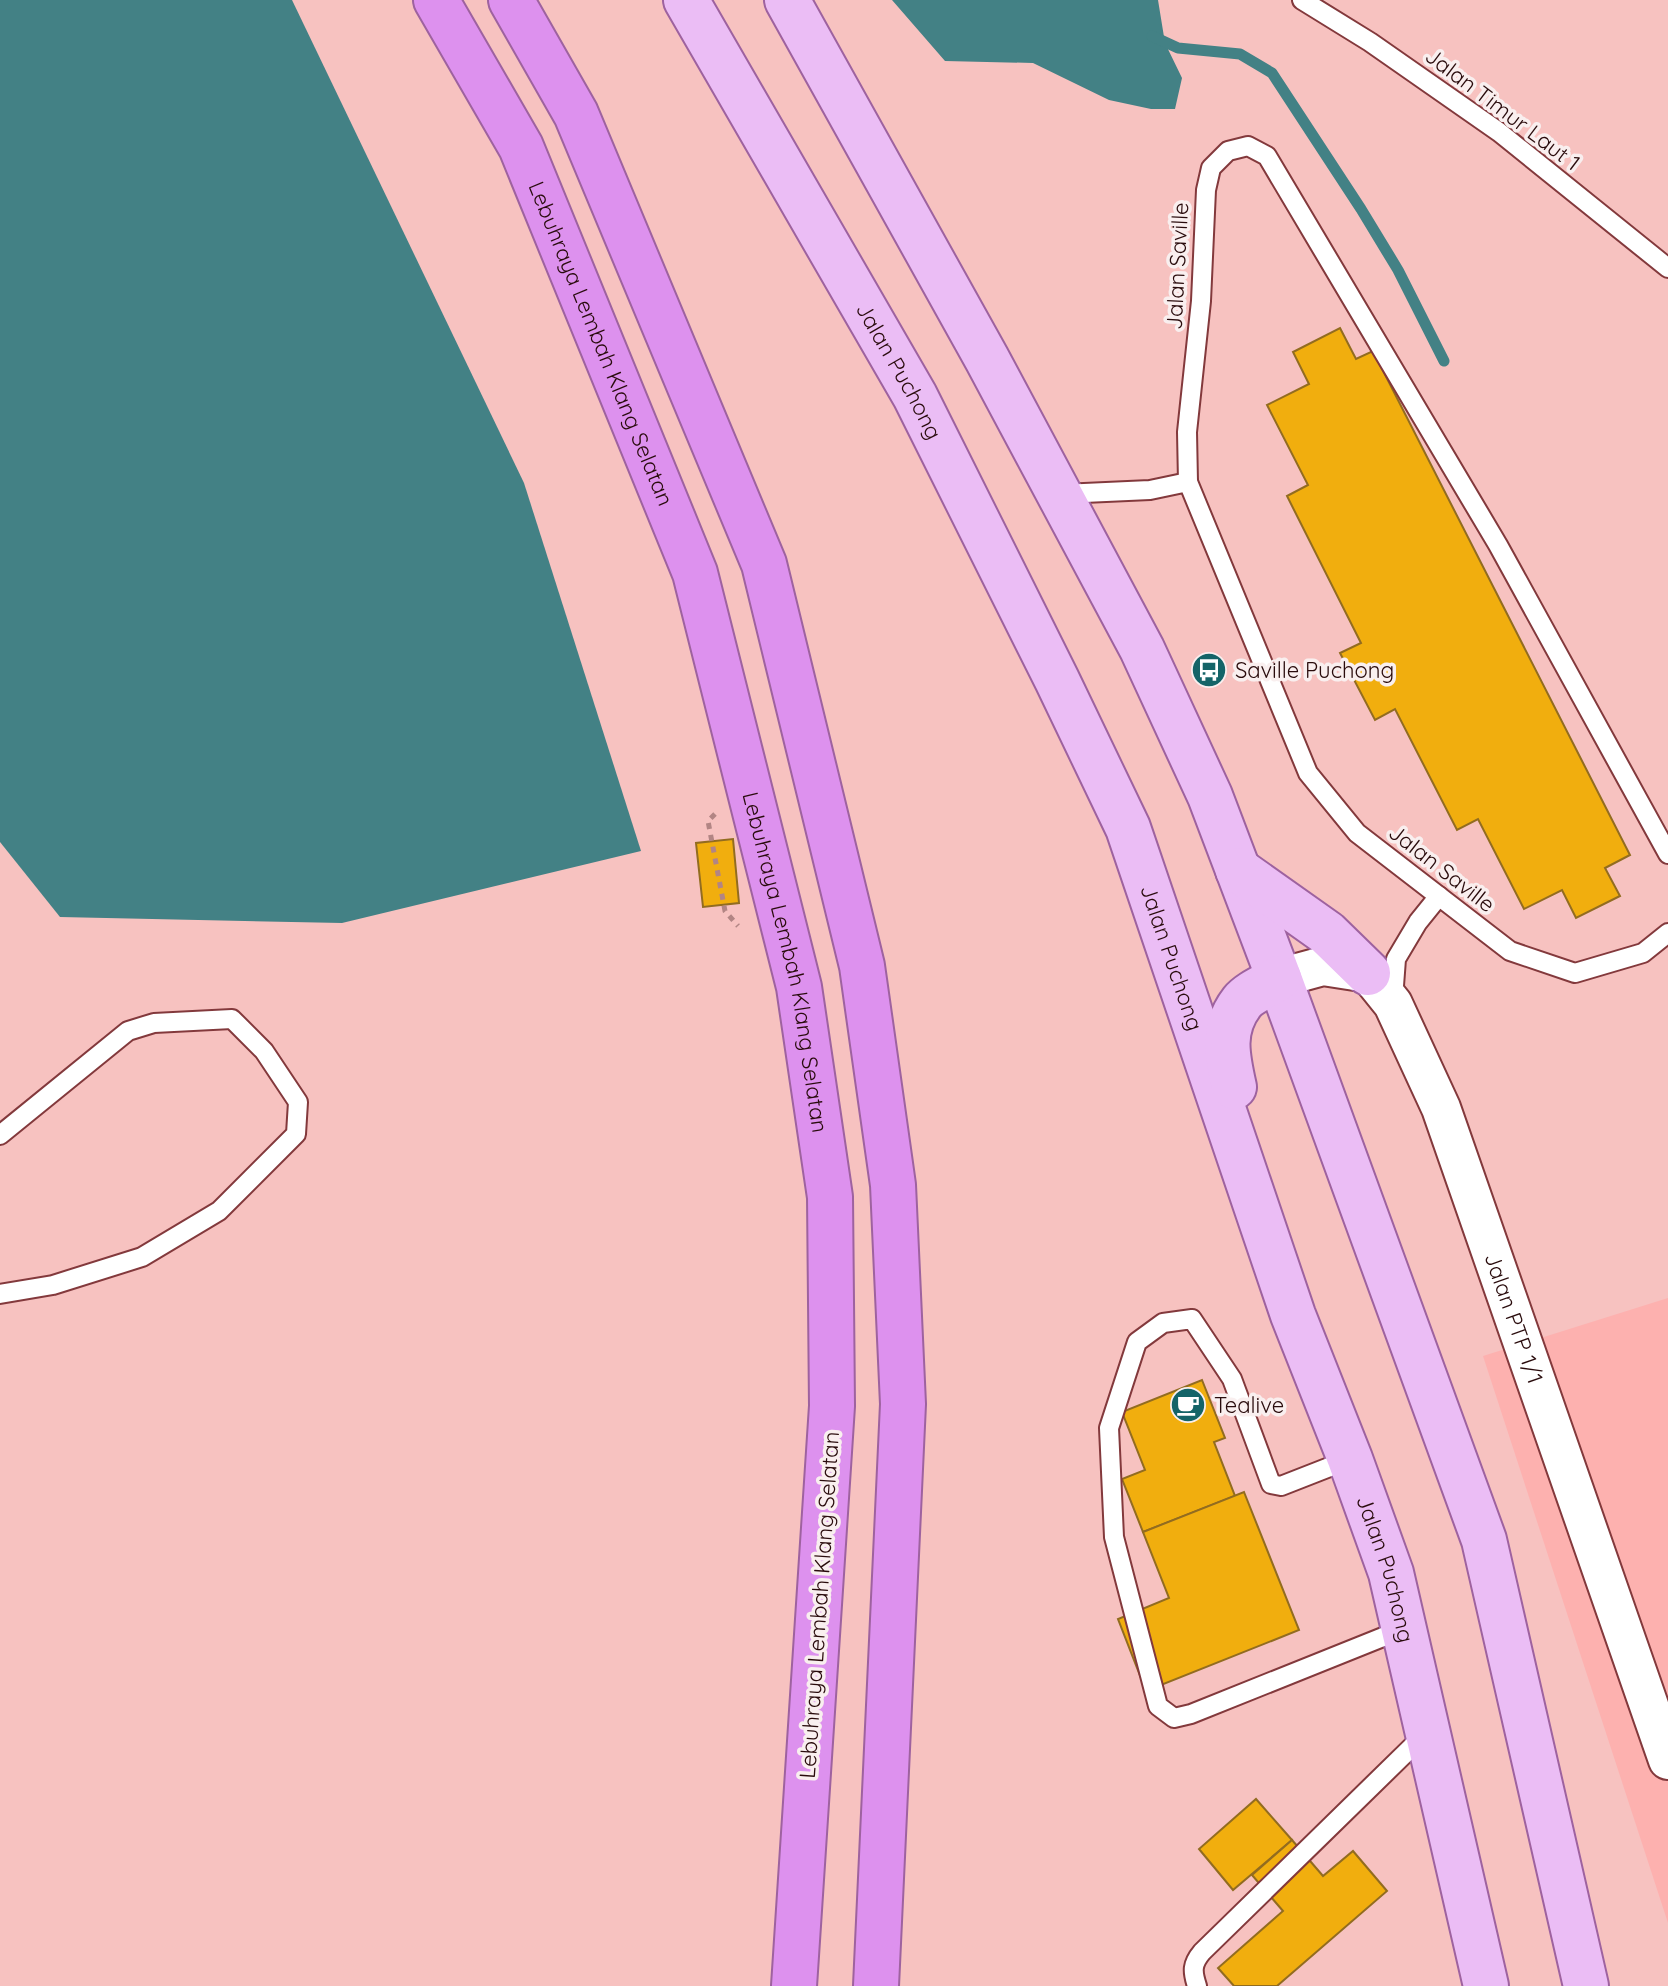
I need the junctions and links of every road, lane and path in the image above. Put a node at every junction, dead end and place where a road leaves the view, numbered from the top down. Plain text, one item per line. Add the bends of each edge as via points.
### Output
1 (436, 0) edge
2 (511, 0) edge
3 (686, 0) edge
4 (787, 0) edge
5 (1302, 0) edge
6 (1668, 268) edge
7 (1188, 482) junction
8 (1059, 494) junction
9 (1668, 854) edge
10 (1238, 870) junction
11 (1439, 896) junction
12 (1668, 933) edge
13 (1279, 978) junction
14 (1380, 989) junction
15 (0, 1135) edge
16 (0, 1294) edge
17 (1293, 1315) junction
18 (1350, 1459) junction
19 (1404, 1629) junction
20 (1427, 1732) junction
21 (1668, 1760) edge
22 (794, 1986) edge
23 (876, 1986) edge
24 (1197, 1986) edge
25 (1486, 1986) edge
26 (1586, 1986) edge

1 - 22 highway, Lebuhraya Lembah Klang Selatan via 521,147 695,573 799,987 830,1197 832,1406
2 - 23 highway via 576,114 764,564 862,966 893,1185 903,1404
3 - 17 main road, Jalan Puchong via 915,396 1128,828
4 - 8 main road
5 - 6 lane, Jalan Timur Laut 1 via 1499,132
7 - 8 lane via 1150,490
7 - 9 lane, Jalan Saville via 1187,432 1206,190 1211,168 1228,151 1248,146 1267,156 1366,320 1498,545
7 - 11 lane, Jalan Saville via 1308,773 1357,833
8 - 10 main road via 1142,649
10 - 13 main road
10 - 14 main road via 1327,933
11 - 12 lane, Jalan Saville via 1510,951 1575,973 1643,953
11 - 14 lane
13 - 14 street via 1323,966
13 - 17 main road via 1243,1001 1225,1051 1238,1105 1268,1186
13 - 26 main road via 1484,1540
14 - 21 street, Jalan PTP 1/1 via 1441,1108
15 - 16 lane via 128,1031 154,1023 232,1019 264,1051 298,1102 296,1134 219,1211 142,1257 53,1285
17 - 18 main road, Jalan Puchong
18 - 19 main road, Jalan Puchong via 1391,1573
18 - 19 lane via 1281,1486 1271,1484 1232,1379 1192,1319 1163,1323 1137,1342 1109,1428 1114,1537 1158,1706 1174,1718 1191,1714
19 - 20 main road, Jalan Puchong
20 - 24 lane via 1202,1952 1192,1971
20 - 25 main road, Jalan Puchong

